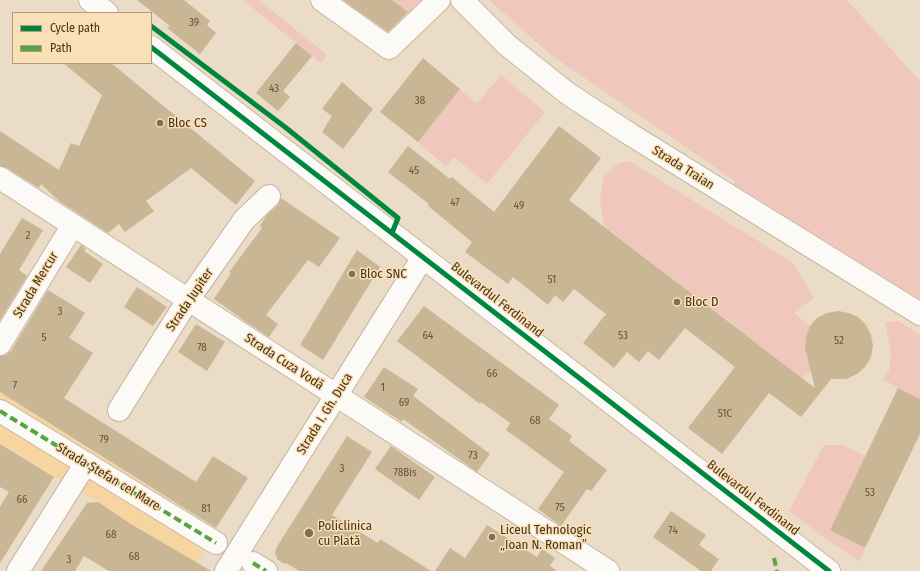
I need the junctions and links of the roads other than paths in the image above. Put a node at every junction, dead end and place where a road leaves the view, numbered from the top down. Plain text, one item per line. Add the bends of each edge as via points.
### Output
1 (90, 0) edge
2 (322, 0) edge
3 (439, 0) edge
4 (462, 0) edge
5 (106, 12) edge
6 (152, 48) edge
7 (0, 178) edge
8 (269, 196) dead end
9 (72, 225) junction
10 (423, 257) junction
11 (188, 300) junction
12 (920, 314) edge
13 (0, 344) edge
14 (336, 396) junction
15 (119, 410) dead end
16 (0, 411) edge
17 (86, 463) junction
18 (216, 543) dead end
19 (18, 571) edge
20 (226, 571) edge
21 (608, 571) edge
22 (829, 571) edge

1 - 5 street
2 - 3 street via 390,48
4 - 12 street, Strada Traian via 507,45 567,93
6 - 10 street, Bulevardul Ferdinand
7 - 9 street, Strada Cuza Vodă
8 - 11 street, Strada Jupiter via 244,220
9 - 11 street, Strada Cuza Vodă
9 - 13 street, Strada Mercur
10 - 14 street, Strada I. Gh. Duca
10 - 22 street, Bulevardul Ferdinand
11 - 14 street, Strada Cuza Vodă
11 - 15 street, Strada Jupiter
14 - 20 street, Strada I. Gh. Duca
14 - 21 street, Strada Cuza Vodă
16 - 17 street, Strada Ștefan cel Mare
17 - 18 street, Strada Ștefan cel Mare
17 - 19 street

